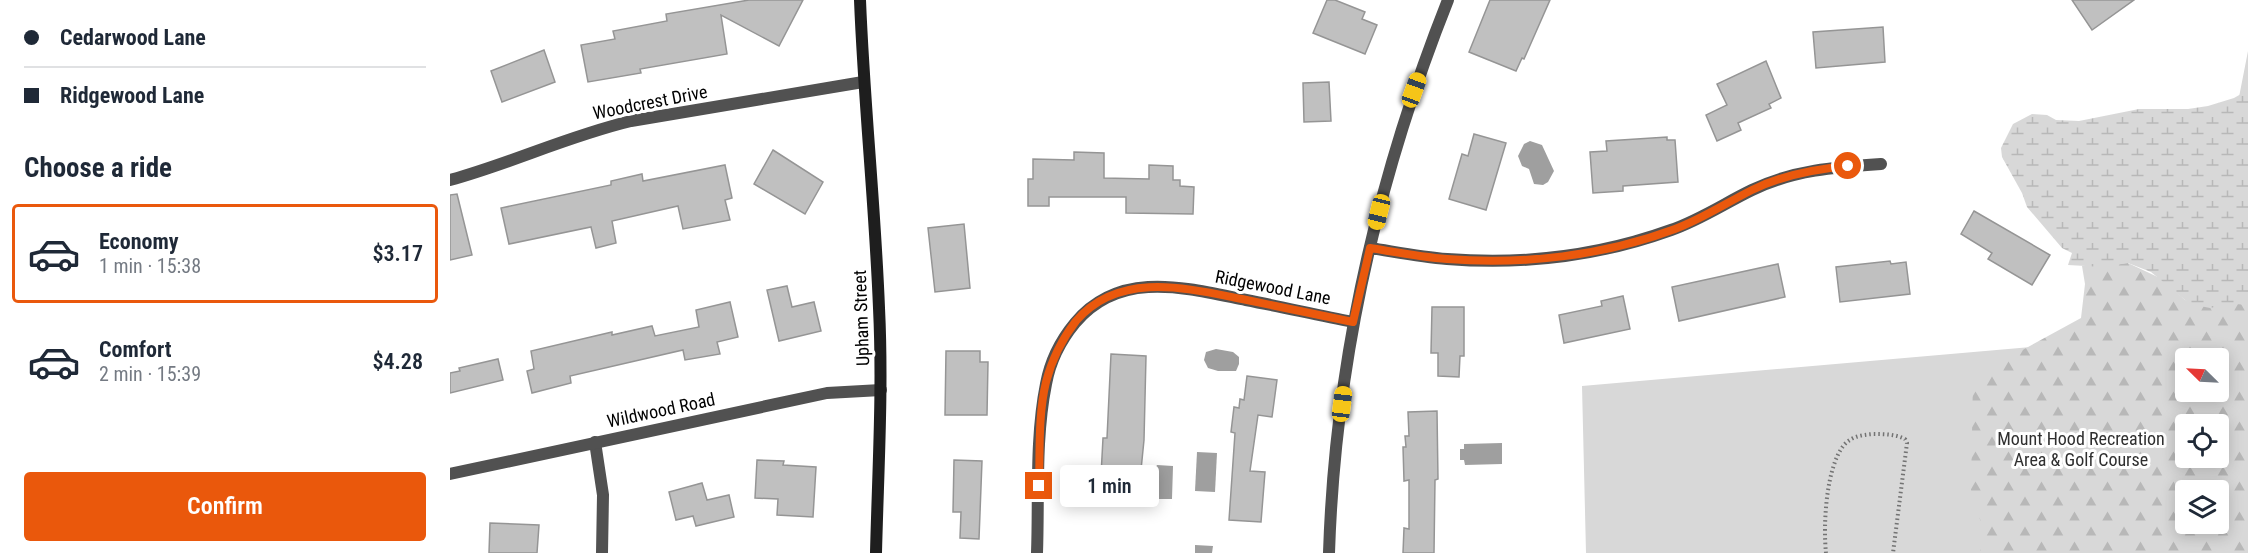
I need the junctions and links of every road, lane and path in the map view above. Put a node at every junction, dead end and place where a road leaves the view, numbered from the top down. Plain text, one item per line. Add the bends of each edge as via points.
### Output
1 (860, 0) edge
2 (1448, 0) edge
3 (863, 82) junction
4 (1881, 164) dead end
5 (450, 180) edge
6 (1370, 248) junction
7 (1353, 322) junction
8 (881, 390) junction
9 (595, 442) junction
10 (450, 474) edge
11 (602, 553) edge
12 (876, 553) edge
13 (1037, 553) edge
14 (1329, 553) edge
15 (1826, 553) edge
16 (1893, 553) edge

1 - 3 main road, Upham Street
2 - 6 street via 1400,132
3 - 5 street, Woodcrest Drive via 596,129
3 - 8 main road, Upham Street via 872,165
4 - 6 street via 1798,173 1753,189 1673,230 1572,256 1473,261
6 - 7 street
7 - 13 street, Ridgewood Lane via 1162,287 1116,292 1092,306 1064,338 1046,382
7 - 14 street via 1339,425
8 - 9 street, Wildwood Road via 827,393
8 - 12 main road, Upham Street
9 - 10 street, Wildwood Road
9 - 11 street via 603,495
15 - 16 path via 1828,493 1840,452 1849,440 1876,434 1898,436 1907,443

